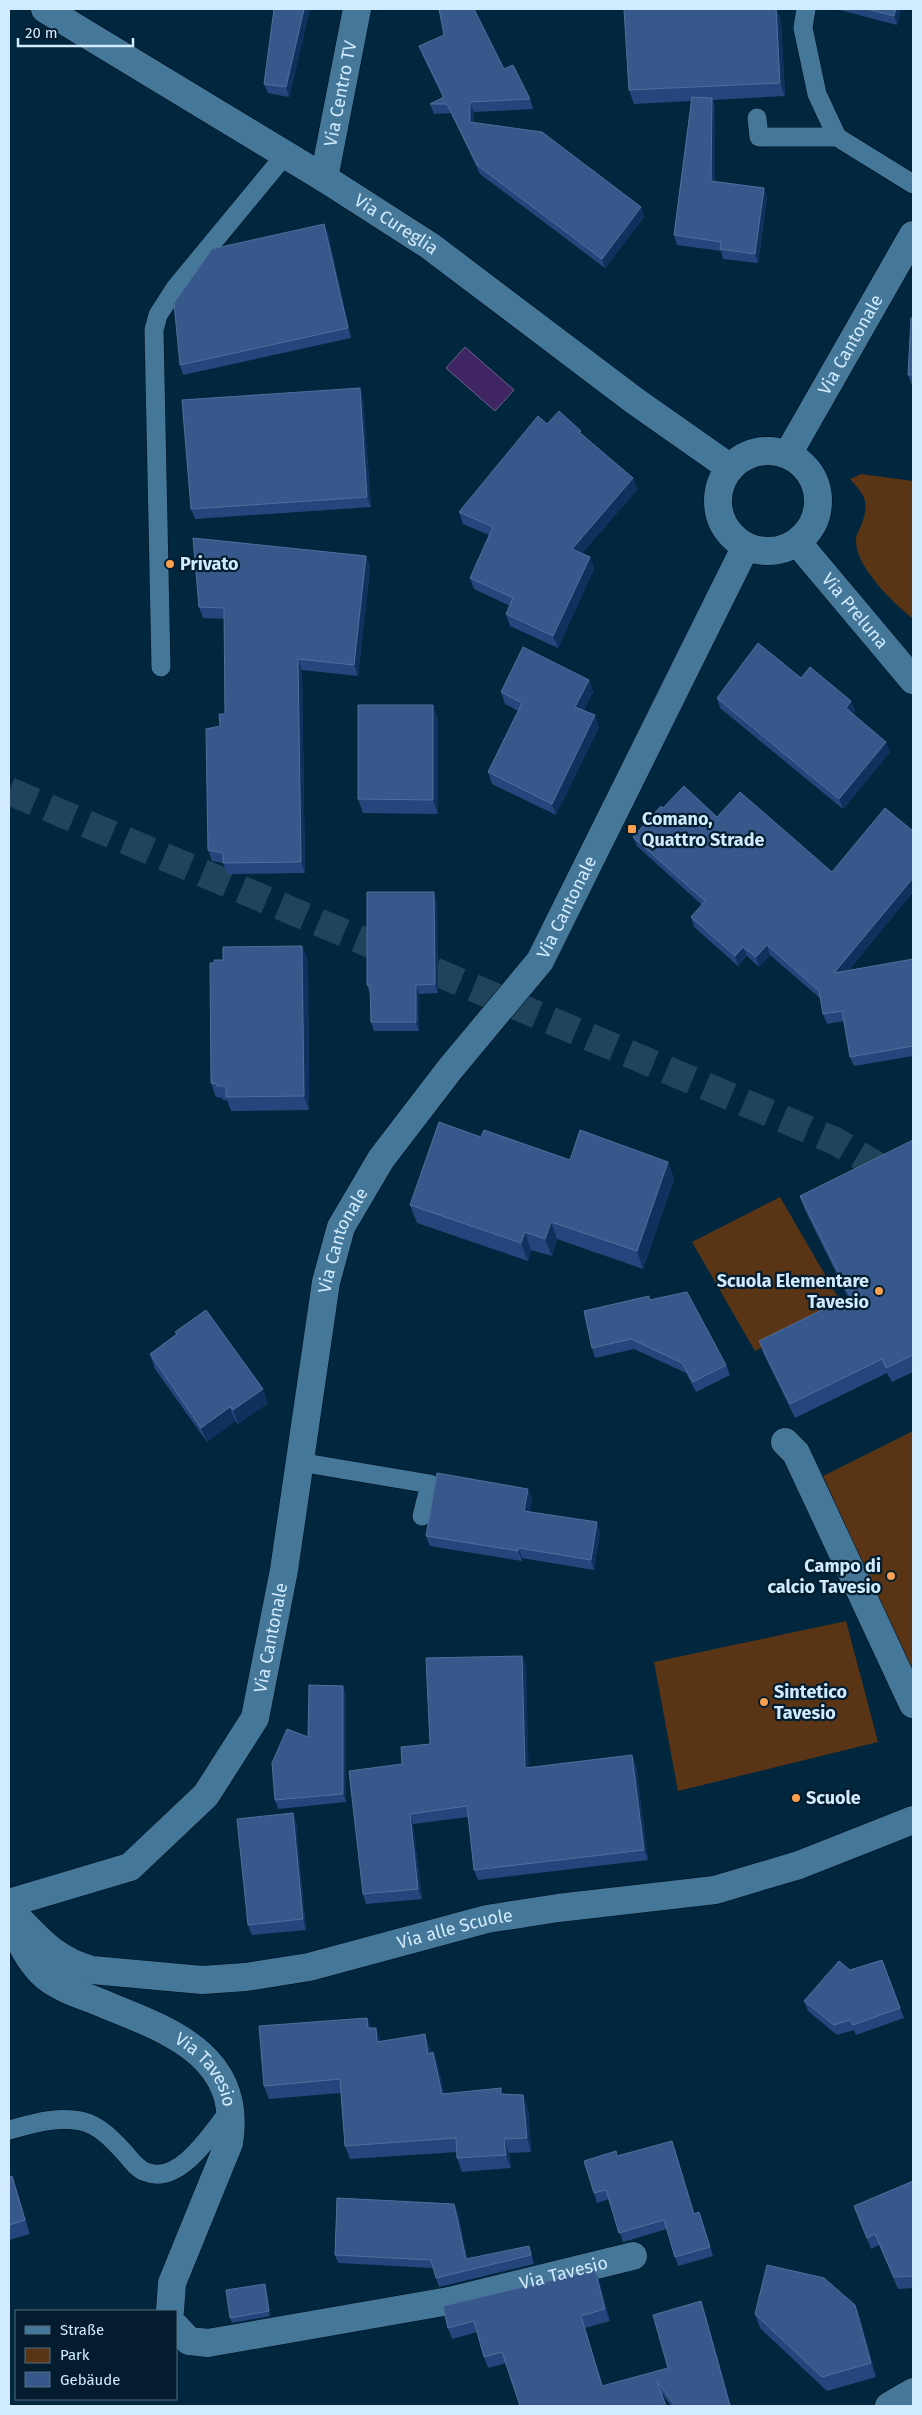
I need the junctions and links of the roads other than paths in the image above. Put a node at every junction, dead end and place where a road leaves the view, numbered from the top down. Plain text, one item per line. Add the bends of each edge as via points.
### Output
1 (45, 9) edge
2 (357, 9) edge
3 (806, 9) edge
4 (756, 118) dead end
5 (837, 137) junction
6 (284, 155) junction
7 (324, 178) junction
8 (913, 184) edge
9 (911, 242) edge
10 (788, 454) junction
11 (729, 468) junction
12 (798, 542) junction
13 (746, 546) junction
14 (161, 667) dead end
15 (913, 680) edge
16 (785, 1442) dead end
17 (299, 1462) junction
18 (422, 1516) dead end
19 (913, 1704) edge
20 (913, 1820) edge
21 (9, 1903) edge
22 (9, 1909) edge
23 (9, 1916) edge
24 (230, 2110) junction
25 (9, 2130) edge
26 (633, 2256) dead end
27 (170, 2310) edge
28 (178, 2329) edge
29 (913, 2392) edge
30 (889, 2406) edge

1 - 6 street, Via Cureglia
2 - 7 street, Via Centro TV
3 - 5 lane via 803,28 817,94
4 - 5 lane via 760,137
5 - 8 lane
6 - 7 street, Via Cureglia
6 - 14 lane via 176,287 158,315 154,330
7 - 11 street, Via Cureglia via 430,246
9 - 10 street, Via Cantonale
10 - 11 street via 773,450 756,451 741,457
10 - 12 street via 803,464 813,478 818,495 817,513 810,529
11 - 13 street via 717,495 718,511 733,537
12 - 13 street via 772,551
12 - 15 street, Via Preluna
13 - 17 street, Via Cantonale via 540,961 450,1069 381,1159 341,1227 326,1282
16 - 19 street via 796,1453
17 - 18 lane via 430,1484
17 - 21 street, Via Cantonale via 284,1570 255,1718 206,1795 130,1867
20 - 22 street, Via alle Scuole via 799,1864 715,1890 487,1919 310,1967 246,1978 202,1980 92,1970 52,1952
23 - 24 street, Via Tavesio via 32,1962 46,1977 68,1990 188,2042 217,2073
24 - 25 lane via 186,2163 161,2174 147,2172 133,2163 110,2137 81,2122 59,2120
24 - 27 street, Via Tavesio via 229,2143 172,2282
26 - 28 street, Via Tavesio via 449,2301 208,2343 189,2341
29 - 30 street

